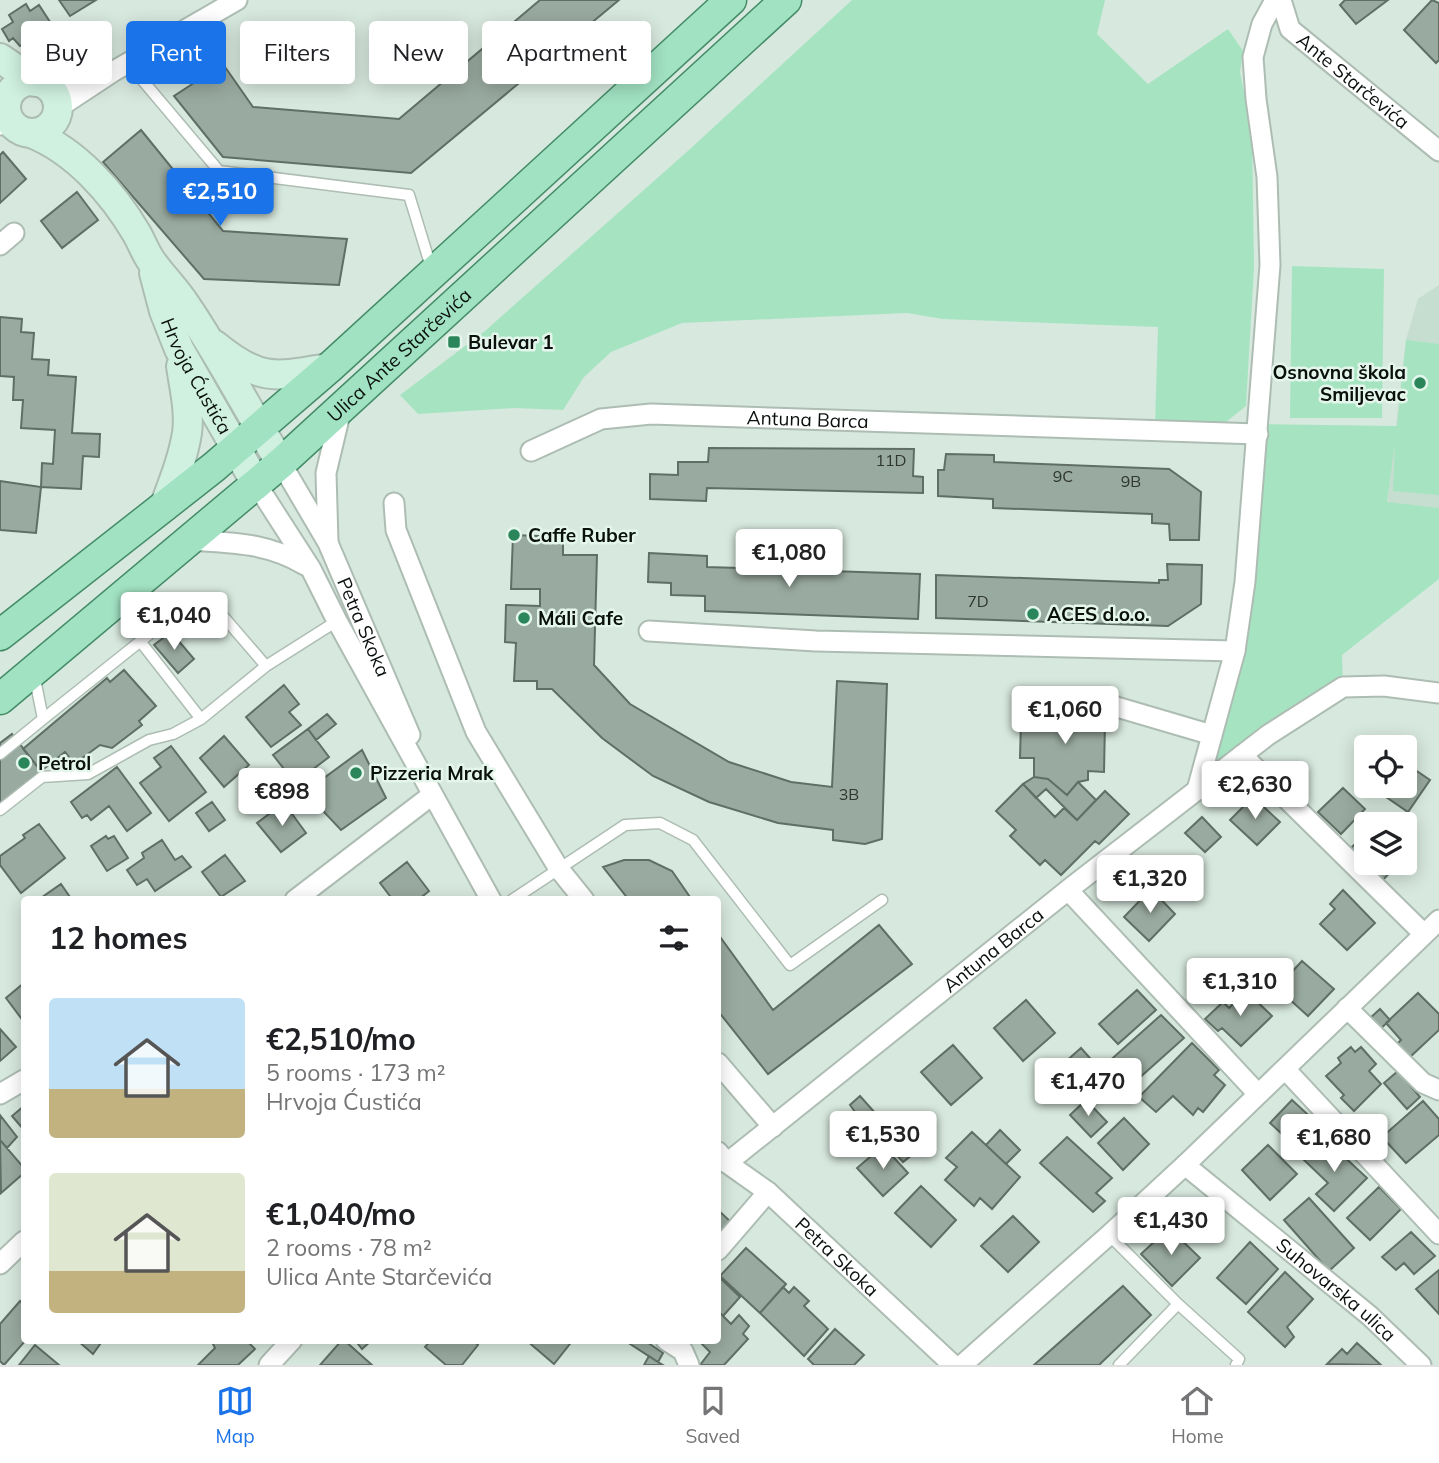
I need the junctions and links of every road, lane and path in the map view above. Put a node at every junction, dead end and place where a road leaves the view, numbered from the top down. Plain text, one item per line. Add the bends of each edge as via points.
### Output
1 (237, 0) edge
2 (730, 0) edge
3 (786, 0) edge
4 (1279, 0) edge
5 (0, 58) edge
6 (121, 67) junction
7 (47, 92) junction
8 (10, 111) edge
9 (1439, 151) edge
10 (92, 175) junction
11 (150, 260) junction
12 (432, 273) junction
13 (205, 336) junction
14 (179, 349) junction
15 (329, 368) junction
16 (341, 409) junction
17 (258, 428) junction
18 (1258, 435) junction
19 (234, 448) junction
20 (531, 451) dead end
21 (281, 463) junction
22 (257, 485) junction
23 (394, 503) dead end
24 (164, 508) junction
25 (188, 540) junction
26 (328, 543) junction
27 (311, 569) junction
28 (337, 621) junction
29 (649, 632) dead end
30 (0, 635) edge
31 (140, 641) junction
32 (1235, 651) junction
33 (266, 666) junction
34 (34, 673) junction
35 (1439, 693) edge
36 (0, 699) edge
37 (1110, 705) dead end
38 (43, 719) junction
39 (201, 719) junction
40 (1212, 735) junction
41 (0, 754) edge
42 (1242, 755) junction
43 (1197, 790) junction
44 (432, 796) junction
45 (0, 810) edge
46 (559, 869) junction
47 (1068, 890) junction
48 (300, 896) edge
49 (489, 896) edge
50 (518, 896) edge
51 (581, 896) edge
52 (881, 900) dead end
53 (1439, 920) edge
54 (1424, 934) junction
55 (1347, 1008) junction
56 (721, 1066) edge
57 (1285, 1069) junction
58 (21, 1082) edge
59 (1439, 1090) edge
60 (0, 1094) edge
61 (1258, 1094) junction
62 (773, 1127) junction
63 (722, 1158) edge
64 (1185, 1165) junction
65 (768, 1192) junction
66 (1439, 1234) edge
67 (1109, 1235) junction
68 (21, 1244) edge
69 (721, 1247) edge
70 (0, 1264) edge
71 (1178, 1304) junction
72 (288, 1344) edge
73 (672, 1344) edge
74 (269, 1365) edge
75 (689, 1365) edge
76 (953, 1365) edge
77 (962, 1365) edge
78 (1119, 1365) edge
79 (1236, 1365) edge
80 (1421, 1365) edge

1 - 6 street
2 - 12 main road, Ulica Ante Starčevića
3 - 16 main road, Ulica Ante Starčevića
4 - 9 street, Ante Starčevića via 1290,29
4 - 18 street via 1262,24 1253,57 1267,177 1270,265
5 - 7 main road, Hrvoja Ćustića
6 - 7 street
6 - 12 lane via 219,172 410,195
7 - 8 main road via 18,86
7 - 8 main road via 53,123 39,132
7 - 10 main road, Hrvoja Ćustića
8 - 10 main road, Hrvoja Ćustića
10 - 11 main road, Hrvoja Ćustića via 136,233
11 - 13 main road, Hrvoja Ćustića
11 - 14 main road, Hrvoja Ćustića
12 - 15 main road, Ulica Ante Starčevića
13 - 15 main road via 237,363 265,374
13 - 17 main road, Hrvoja Ćustića
14 - 19 main road, Hrvoja Ćustića
14 - 24 main road via 187,432
15 - 17 main road, Ulica Ante Starčevića
16 - 21 main road, Ulica Ante Starčevića
16 - 26 street via 326,473
17 - 19 main road, Ulica Ante Starčevića
17 - 21 main road, Hrvoja Ćustića
18 - 20 street, Antuna Barca via 651,414 601,419
18 - 32 street
19 - 22 main road, Hrvoja Ćustića
19 - 24 main road, Ulica Ante Starčevića
21 - 22 main road, Ulica Ante Starčevića
21 - 26 street, Petra Skoka
22 - 25 main road, Ulica Ante Starčevića
22 - 27 street, Petra Skoka
23 - 46 street via 396,530 475,732
24 - 30 main road, Ulica Ante Starčevića
25 - 27 street via 283,552
25 - 34 main road, Ulica Ante Starčevića
26 - 44 street, Petra Skoka via 402,711
27 - 28 street, Petra Skoka
28 - 33 lane
28 - 44 street, Petra Skoka
29 - 32 street via 816,641
31 - 33 lane via 192,600 210,601
31 - 38 lane
31 - 39 lane
32 - 40 street
33 - 39 lane
34 - 36 main road, Ulica Ante Starčevića
34 - 38 lane
35 - 42 street, Antuna Barca via 1384,686 1343,687
37 - 40 street
38 - 41 lane
39 - 45 lane via 149,740 88,774 42,777
40 - 43 street
42 - 43 street, Antuna Barca
42 - 54 street
43 - 47 street, Antuna Barca
44 - 48 street
44 - 49 street, Petra Skoka
46 - 50 lane
46 - 51 street
46 - 52 lane via 625,825 660,823 693,839 790,965
47 - 61 street
47 - 62 street, Antuna Barca
53 - 54 street
54 - 55 street
55 - 57 street
55 - 59 street via 1423,1083
56 - 62 street
57 - 61 street
57 - 66 street
58 - 60 street
61 - 64 street
62 - 63 street, Antuna Barca
63 - 65 street, Petra Skoka
64 - 67 street
64 - 80 street, Suhovarska ulica via 1370,1316
65 - 69 street
65 - 76 street, Petra Skoka
67 - 71 lane
67 - 77 street
68 - 70 street
71 - 78 lane
71 - 79 lane via 1239,1359
72 - 74 street
73 - 75 street

